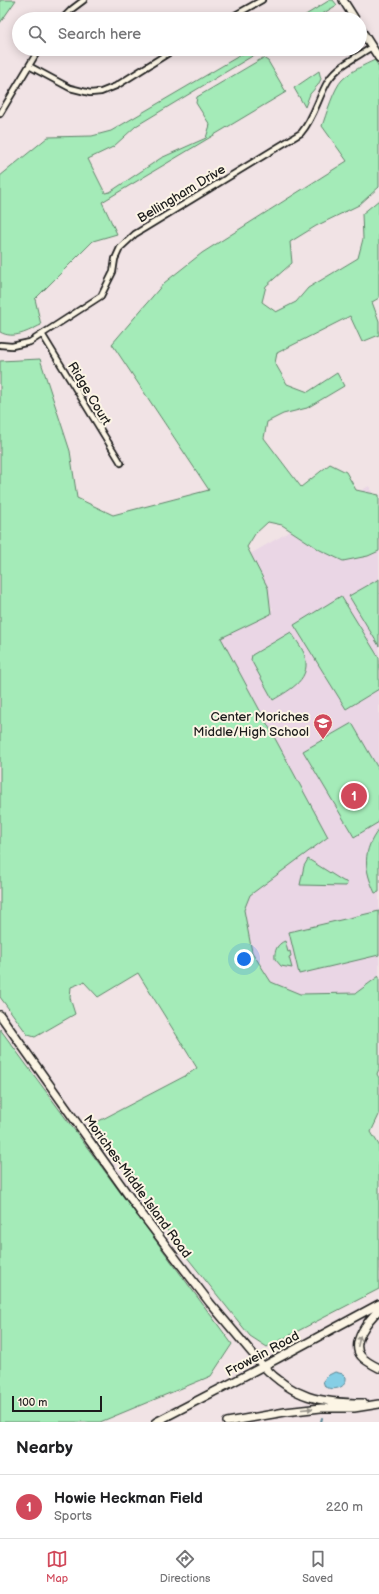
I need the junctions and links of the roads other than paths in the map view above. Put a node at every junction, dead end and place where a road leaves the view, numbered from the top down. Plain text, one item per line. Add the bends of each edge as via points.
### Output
1 (84, 0) edge
2 (262, 0) edge
3 (343, 0) edge
4 (69, 12) edge
5 (241, 12) edge
6 (351, 12) edge
7 (367, 39) edge
8 (372, 47) junction
9 (367, 50) edge
10 (35, 56) edge
11 (163, 56) edge
12 (358, 56) edge
13 (379, 58) edge
14 (29, 66) junction
15 (0, 114) edge
16 (42, 334) junction
17 (0, 345) edge
18 (121, 463) dead end
19 (0, 1015) edge
20 (379, 1304) edge
21 (379, 1310) edge
22 (263, 1366) junction
23 (379, 1368) edge
24 (379, 1404) edge
25 (156, 1422) edge
26 (227, 1422) edge

1 - 4 street
2 - 5 street
3 - 6 main road
7 - 8 main road
8 - 9 street, Bellingham Drive
8 - 13 main road
10 - 14 street
11 - 14 street via 116,86 101,92 70,88
12 - 16 street, Bellingham Drive via 339,68 329,80 309,124 301,133 135,234 120,248 113,272 101,296
14 - 15 street
16 - 17 street, Bellingham Drive via 30,342 12,346
16 - 18 street, Ridge Court
19 - 22 main road, Moriches-Middle Island Road via 141,1213 210,1303
20 - 22 main road, Frowein Road
23 -> 21 main road via 362,1357 357,1346 365,1326
22 - 24 main road, Moriches-Middle Island Road via 286,1386 313,1399
22 - 25 main road, Frowein Road
26 -> 24 main road via 285,1412

